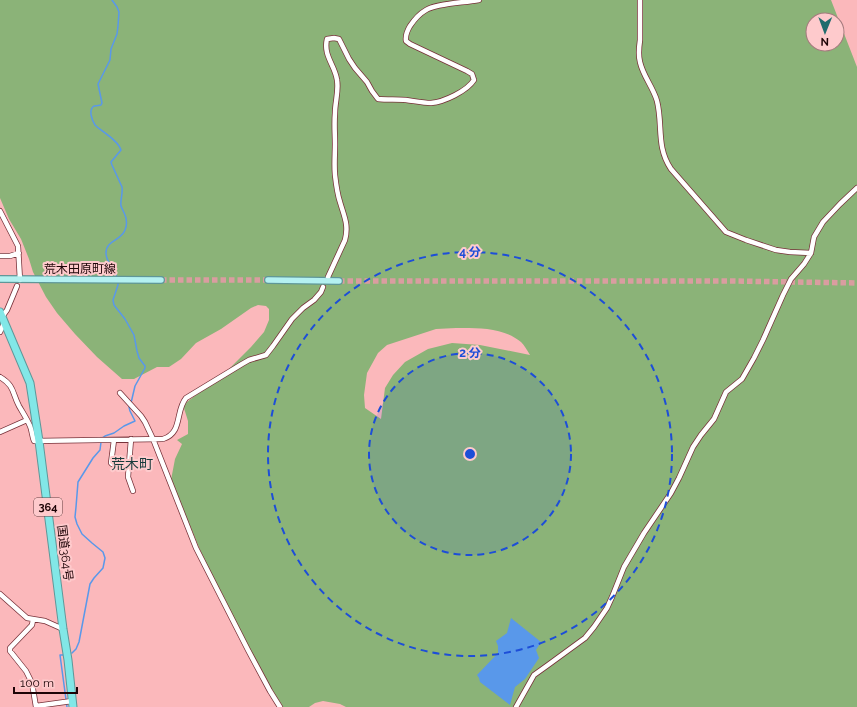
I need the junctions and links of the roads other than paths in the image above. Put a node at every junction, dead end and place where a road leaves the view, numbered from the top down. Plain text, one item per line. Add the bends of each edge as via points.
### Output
1 (479, 0) edge
2 (640, 0) edge
3 (857, 188) edge
4 (0, 211) edge
5 (19, 253) junction
6 (811, 253) junction
7 (0, 256) edge
8 (328, 277) dead end
9 (0, 279) edge
10 (20, 280) junction
11 (161, 280) tunnel mouth
12 (268, 280) tunnel mouth
13 (339, 281) tunnel mouth
14 (17, 286) dead end
15 (323, 287) dead end
16 (2, 317) edge
17 (0, 332) edge
18 (0, 377) edge
19 (120, 393) dead end
20 (27, 420) junction
21 (0, 432) edge
22 (131, 439) junction
23 (153, 439) junction
24 (114, 440) junction
25 (39, 441) junction
26 (129, 465) junction
27 (133, 491) dead end
28 (0, 594) edge
29 (33, 620) junction
30 (63, 629) junction
31 (73, 704) edge
32 (36, 707) edge
33 (280, 707) edge
34 (516, 707) edge

1 - 8 street via 425,10 407,31 406,41 410,44 472,74 474,80 459,93 431,103 378,99 346,55 339,39 327,39 326,50 338,81 334,116 336,186 347,226 345,240
2 - 6 street via 640,62 657,102 662,149 667,164 726,232 776,250
3 - 6 street via 823,222 814,237
4 - 5 street
5 - 7 street
5 - 10 street
6 - 34 street via 791,279 742,379 726,392 714,419 693,447 674,488 624,567 607,608 585,638 534,675
9 - 10 main road, 荒木田原町線
10 - 11 main road, 荒木田原町線
12 - 13 main road
14 - 16 street
15 - 23 street via 314,300 292,319 266,355 234,368 186,398 172,434
16 - 17 street
16 - 25 highway, 国道364号 / 364 via 30,383
18 - 20 street via 13,389
19 - 23 street via 141,416
20 - 21 street
20 - 25 street via 33,440
22 - 23 street
22 - 24 street
22 - 26 street
23 - 33 street via 196,548
24 - 25 street
24 - 26 street via 111,463
25 - 30 highway, 国道364号 / 364
26 - 27 street via 129,479
28 - 29 street via 23,616
29 - 30 street via 45,621
29 - 32 street via 10,651 32,683
30 - 31 highway, 国道364号 / 364
31 - 32 street

